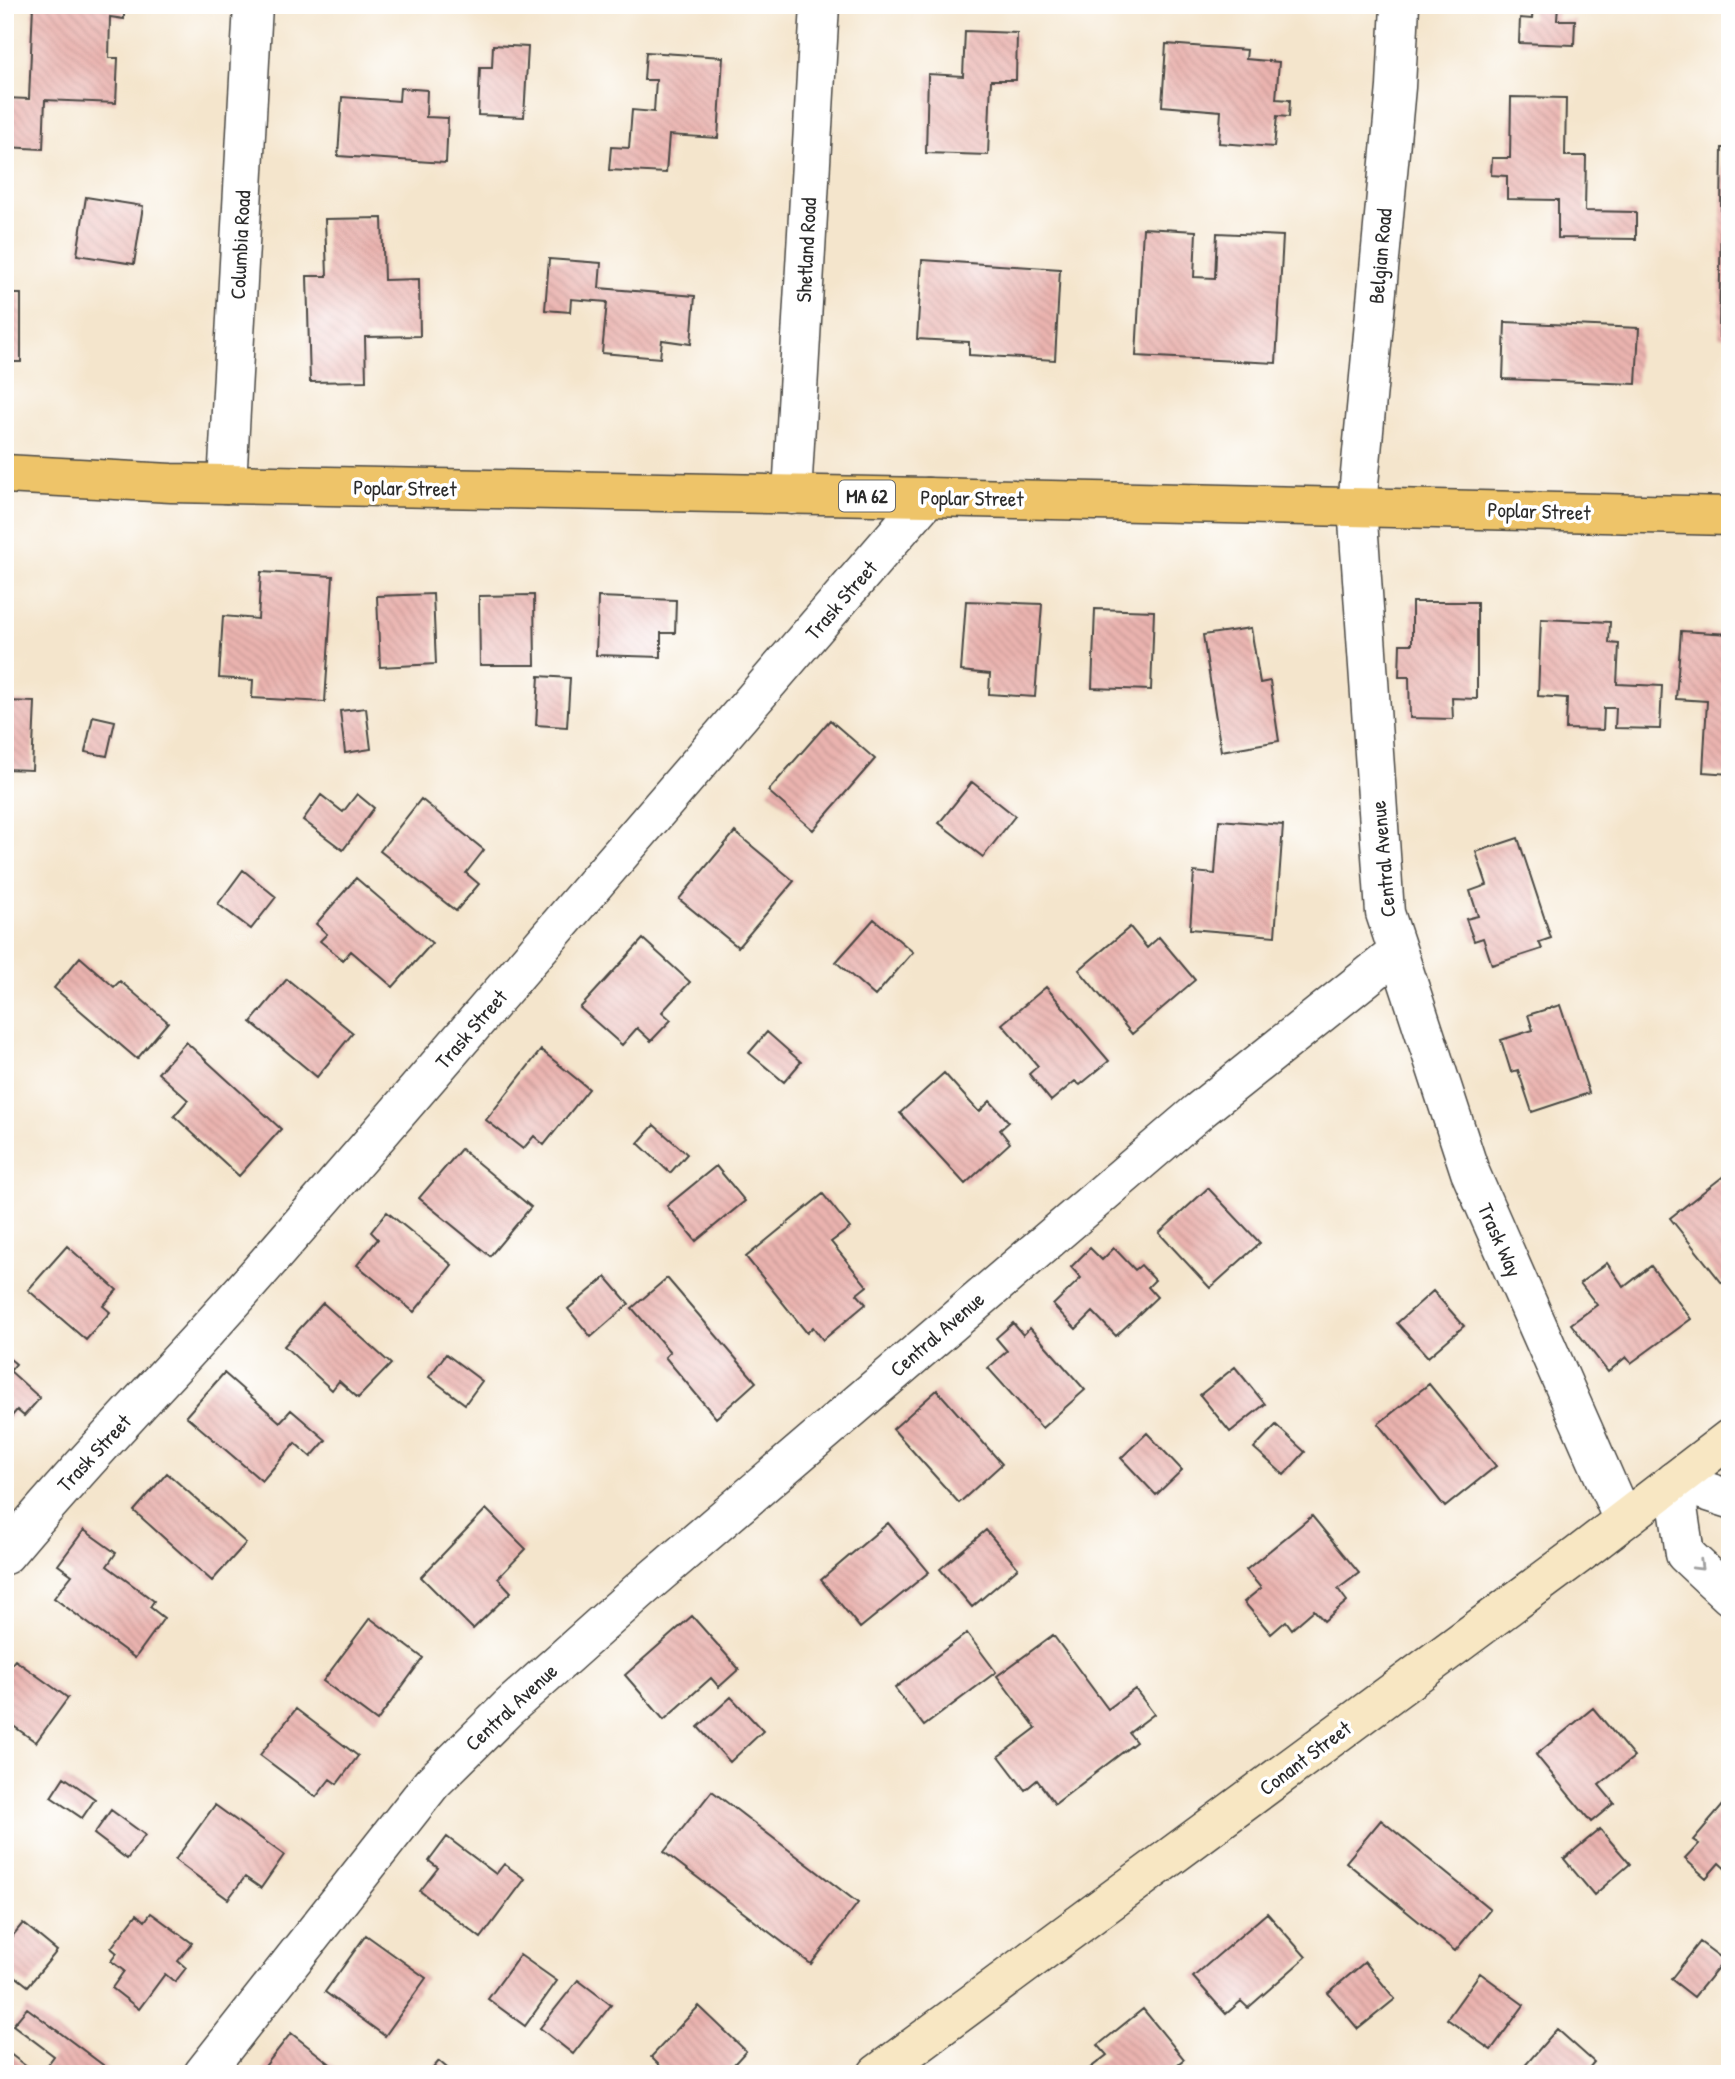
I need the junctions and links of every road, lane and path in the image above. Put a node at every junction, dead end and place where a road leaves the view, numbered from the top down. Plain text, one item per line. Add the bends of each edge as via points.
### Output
1 (253, 5) edge
2 (820, 5) edge
3 (1400, 5) edge
4 (5, 474) edge
5 (227, 484) junction
6 (792, 495) junction
7 (928, 497) junction
8 (1357, 506) junction
9 (1730, 516) edge
10 (1398, 952) junction
11 (1730, 1438) edge
12 (1674, 1481) junction
13 (1730, 1499) edge
14 (1623, 1520) junction
15 (5, 1555) edge
16 (1730, 1596) edge
17 (203, 2074) edge
18 (877, 2074) edge

1 - 5 street, Columbia Road
2 - 6 street, Shetland Road
3 - 8 street, Belgian Road
4 - 5 main road, Poplar Street / MA 62
5 - 6 main road, Poplar Street / MA 62
6 - 7 main road, Poplar Street / MA 62
7 - 8 main road, Poplar Street / MA 62
7 - 15 street, Trask Street via 244,1290 56,1493
8 - 9 main road, Poplar Street / MA 62
8 - 10 street, Central Avenue via 1385,913
10 - 14 street, Trask Way via 1470,1172
10 - 17 street, Central Avenue via 1199,1111 508,1708 432,1783
11 - 12 main road, Conant Street
12 - 13 street
12 - 14 main road, Conant Street
12 -> 16 street via 1685,1554
14 - 18 main road, Conant Street

